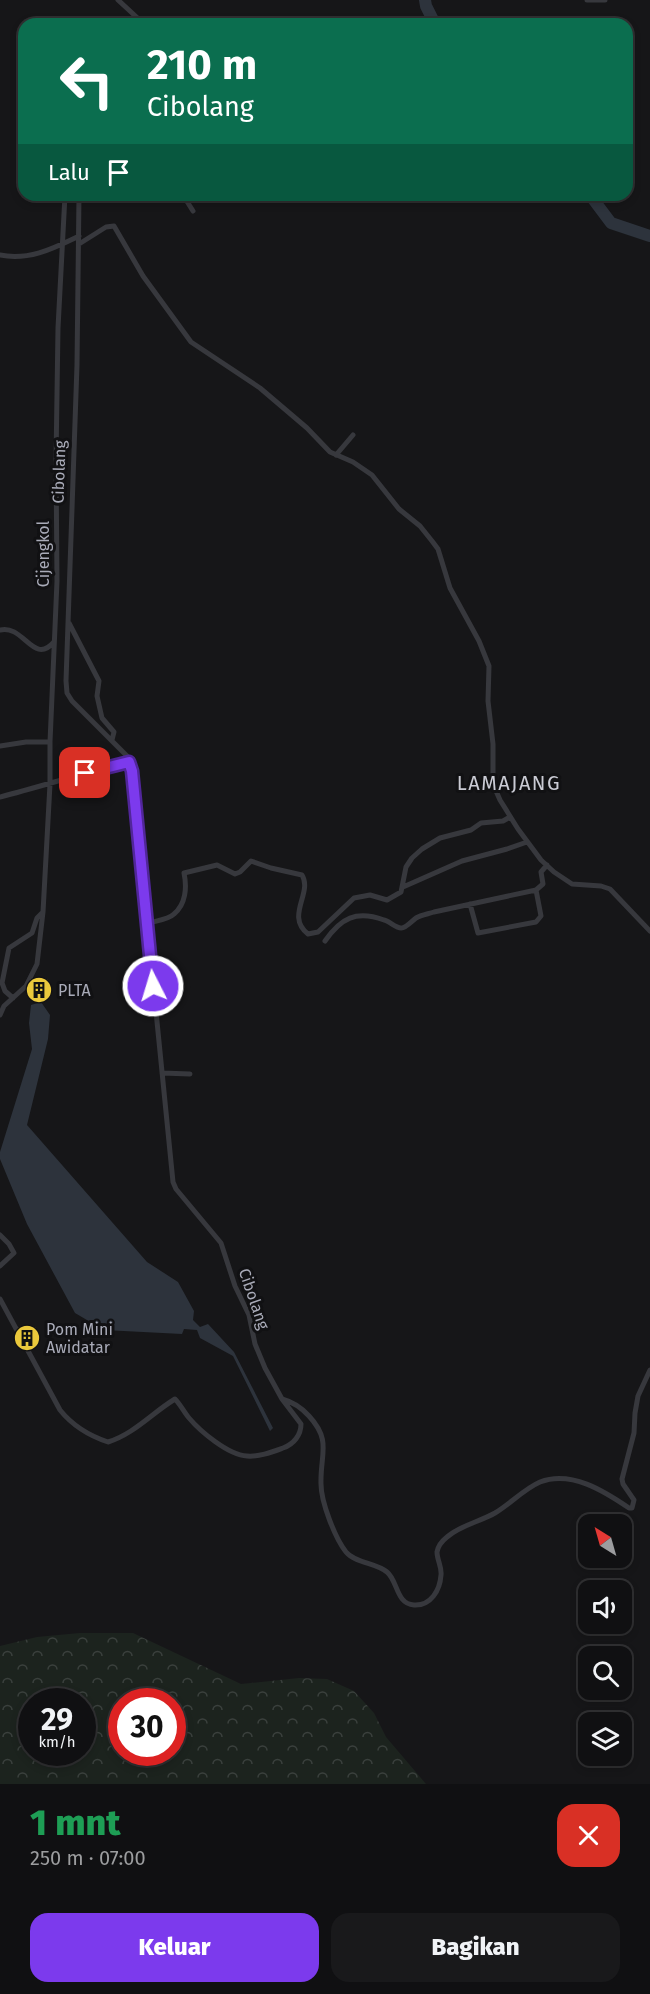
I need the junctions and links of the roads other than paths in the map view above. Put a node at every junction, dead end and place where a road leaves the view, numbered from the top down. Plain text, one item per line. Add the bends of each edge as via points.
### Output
1 (118, 0) edge
2 (587, 0) edge
3 (605, 0) edge
4 (138, 18) edge
5 (65, 201) edge
6 (79, 201) edge
7 (187, 201) edge
8 (193, 212) dead end
9 (79, 236) junction
10 (63, 243) junction
11 (79, 243) junction
12 (0, 256) edge
13 (353, 435) dead end
14 (336, 455) junction
15 (68, 621) junction
16 (0, 630) edge
17 (54, 642) junction
18 (112, 740) junction
19 (50, 742) junction
20 (0, 746) edge
21 (129, 762) junction
22 (50, 784) junction
23 (0, 796) edge
24 (510, 817) junction
25 (527, 842) junction
26 (547, 865) junction
27 (402, 887) junction
28 (536, 890) junction
29 (470, 904) junction
30 (43, 912) junction
31 (146, 924) junction
32 (648, 928) edge
33 (325, 941) dead end
34 (0, 958) edge
35 (8, 959) junction
36 (13, 998) junction
37 (0, 1015) edge
38 (162, 1073) junction
39 (190, 1074) dead end
40 (0, 1235) edge
41 (0, 1266) edge
42 (0, 1299) edge
43 (650, 1370) edge
44 (282, 1399) junction

1 - 4 street
2 - 3 street
5 - 10 street, Cijengkol
6 - 9 street, Cibolang
7 - 8 street
9 - 10 street
9 - 11 street, Cibolang
10 - 12 street via 27,256
10 - 17 street, Cijengkol
11 - 14 street via 114,226 143,276 191,342 248,379
11 - 15 street, Cibolang
13 - 14 street
14 - 24 street via 372,475 438,549 450,588 489,666 493,784
15 - 18 street via 99,681 97,696 102,718 114,732
15 - 18 street, Cibolang via 67,693
16 - 17 street via 11,629 41,650
17 - 19 street, Cijengkol
18 - 21 street, Cibolang
19 - 20 street
19 - 22 street, Cijengkol
21 - 22 street
21 - 31 street, Cibolang
22 - 23 street
22 - 30 street, Cijengkol
24 - 25 street
24 - 27 street via 481,823 422,849 406,867
25 - 26 street
25 - 27 street via 462,861
26 - 28 street via 541,872 543,884
26 - 32 street via 572,884 610,889
27 - 31 street via 401,892 387,900 370,895 354,898 318,932 308,934 298,919 305,881 302,875 251,861 235,873 220,866 206,867 184,873 186,892 173,916
28 - 29 street
28 - 29 street via 541,916 536,922 478,933
29 - 33 street via 419,916 399,929 380,918 348,917
30 - 35 street via 32,933 9,948
30 - 36 street, Cijengkol via 37,964 26,986
31 - 38 street, Cibolang
34 - 35 street
35 - 36 street via 2,983
36 - 37 street, Cijengkol
38 - 39 street
38 - 44 street, Cibolang via 173,1182 221,1243 249,1315 255,1344
40 - 41 street via 14,1253
42 - 44 street, Cibolang via 60,1410 73,1424 106,1441 137,1427 175,1399 200,1429 229,1451 247,1456 275,1451 293,1442 301,1426
43 - 44 street via 638,1396 634,1433 622,1479 634,1500 632,1508 573,1479 555,1478 539,1483 486,1518 462,1527 439,1545 441,1574 435,1594 419,1605 401,1598 388,1573 346,1551 333,1527 321,1485 322,1432 295,1403

